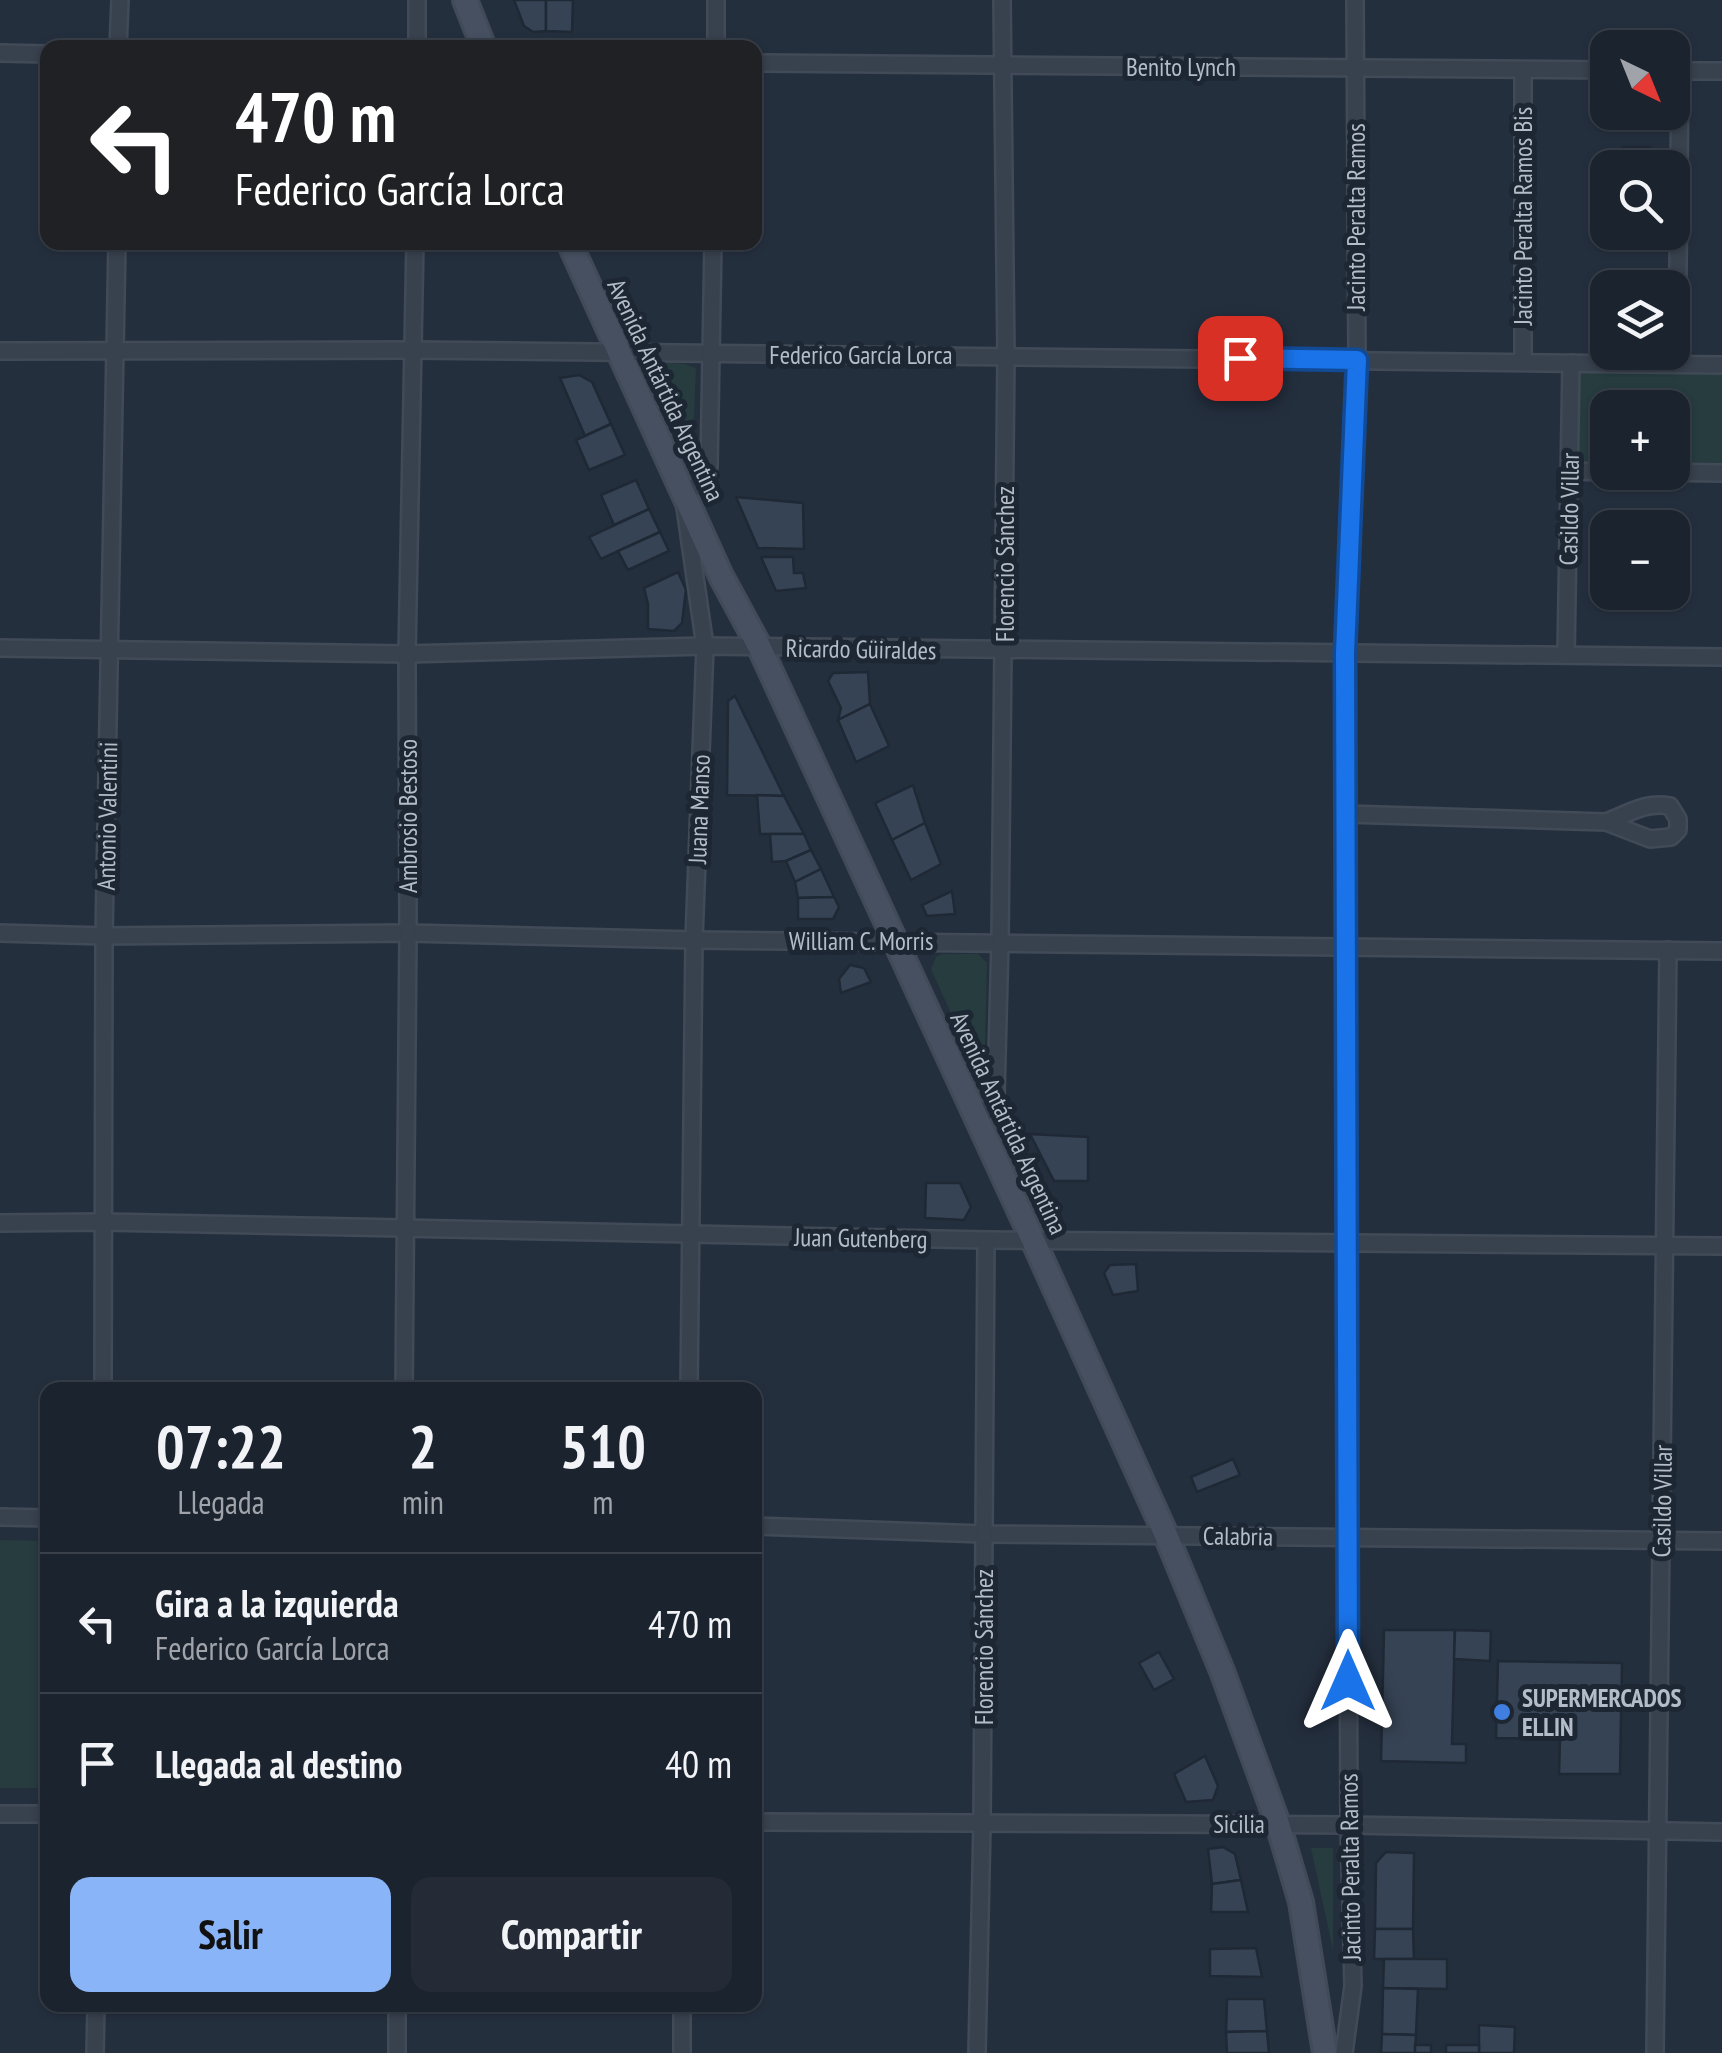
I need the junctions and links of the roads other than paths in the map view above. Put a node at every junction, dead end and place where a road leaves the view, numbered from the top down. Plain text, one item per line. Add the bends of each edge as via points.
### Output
1 (120, 0) edge
2 (417, 0) edge
3 (465, 0) edge
4 (716, 0) edge
5 (1002, 0) edge
6 (1356, 0) edge
7 (118, 40) edge
8 (417, 40) edge
9 (481, 40) edge
10 (716, 40) edge
11 (0, 53) edge
12 (40, 54) edge
13 (762, 63) edge
14 (1002, 66) junction
15 (1354, 68) junction
16 (1523, 70) junction
17 (1590, 70) edge
18 (1690, 71) edge
19 (1722, 72) edge
20 (1676, 130) edge
21 (117, 250) edge
22 (415, 250) edge
23 (572, 250) edge
24 (713, 250) edge
25 (1677, 270) edge
26 (414, 350) junction
27 (0, 351) edge
28 (116, 352) junction
29 (618, 354) junction
30 (712, 354) junction
31 (1006, 356) junction
32 (1357, 360) junction
33 (1523, 362) junction
34 (1571, 362) junction
35 (1590, 362) edge
36 (1690, 364) edge
37 (1722, 365) edge
38 (1569, 472) junction
39 (1590, 472) edge
40 (1690, 473) edge
41 (1722, 474) edge
42 (683, 494) junction
43 (705, 646) junction
44 (0, 648) edge
45 (760, 648) junction
46 (110, 650) junction
47 (1005, 650) junction
48 (1345, 653) junction
49 (407, 654) junction
50 (1566, 655) junction
51 (1722, 656) edge
52 (1346, 814) junction
53 (1606, 822) dead end
54 (0, 933) edge
55 (408, 933) junction
56 (104, 936) junction
57 (694, 940) junction
58 (894, 942) junction
59 (1000, 942) junction
60 (1346, 946) junction
61 (1668, 950) junction
62 (1722, 951) edge
63 (979, 1123) junction
64 (103, 1222) junction
65 (0, 1223) edge
66 (406, 1230) junction
67 (690, 1236) junction
68 (986, 1240) junction
69 (1034, 1240) junction
70 (1347, 1242) junction
71 (1664, 1245) junction
72 (1722, 1246) edge
73 (103, 1382) edge
74 (404, 1382) edge
75 (689, 1382) edge
76 (0, 1517) edge
77 (40, 1518) edge
78 (762, 1526) edge
79 (984, 1534) junction
80 (1166, 1535) junction
81 (1348, 1537) junction
82 (1661, 1540) junction
83 (1722, 1541) edge
84 (0, 1814) edge
85 (40, 1814) edge
86 (762, 1822) edge
87 (1278, 1824) junction
88 (982, 1825) junction
89 (1348, 1825) junction
90 (1658, 1832) junction
91 (1722, 1832) edge
92 (96, 2012) edge
93 (397, 2012) edge
94 (682, 2012) edge
95 (95, 2053) edge
96 (397, 2053) edge
97 (682, 2053) edge
98 (977, 2053) edge
99 (1325, 2053) edge
100 (1344, 2053) edge
101 (1655, 2053) edge

1 - 7 street
2 - 8 street
3 - 9 main road
4 - 10 street
5 - 14 street, Florencio Sánchez
6 - 15 street, Jacinto Peralta Ramos
11 - 12 street
13 - 14 street, Benito Lynch
14 - 15 street, Benito Lynch
14 - 31 street, Florencio Sánchez
15 - 16 street, Benito Lynch
15 - 32 street, Jacinto Peralta Ramos
16 - 17 street, Benito Lynch
16 - 33 street, Jacinto Peralta Ramos Bis
18 - 19 street
20 - 25 street
21 - 28 street, Antonio Valentini
22 - 26 street, Ambrosio Bestoso
23 - 29 main road, Avenida Antártida Argentina
24 - 30 street
26 - 28 street, Federico García Lorca
26 - 29 street, Federico García Lorca
26 - 49 street, Ambrosio Bestoso
27 - 28 street, Federico García Lorca
28 - 46 street, Antonio Valentini
29 - 30 street, Federico García Lorca
29 - 42 main road, Avenida Antártida Argentina
30 - 31 street, Federico García Lorca
30 - 42 street via 709,468 704,481
31 - 32 street, Federico García Lorca
31 - 47 street, Florencio Sánchez
32 - 33 street, Federico García Lorca
32 - 48 street, Jacinto Peralta Ramos
33 - 34 street, Federico García Lorca
34 - 35 street, Federico García Lorca
34 - 38 street, Casildo Villar
36 - 37 street, Federico García Lorca
38 - 39 street
38 - 50 street, Casildo Villar
40 - 41 street
42 - 43 street, Juana Manso
42 - 45 main road, Avenida Antártida Argentina
43 - 45 street, Ricardo Güiraldes
43 - 49 street, Ricardo Güiraldes
43 - 57 street, Juana Manso
44 - 46 street, Ricardo Güiraldes
45 - 47 street, Ricardo Güiraldes
45 - 58 main road, Avenida Antártida Argentina
46 - 49 street, Ricardo Güiraldes
46 - 56 street, Antonio Valentini
47 - 48 street, Ricardo Güiraldes
47 - 59 street, Florencio Sánchez
48 - 50 street, Ricardo Güiraldes
48 - 52 street, Jacinto Peralta Ramos
49 - 55 street, Ambrosio Bestoso
50 - 51 street, Ricardo Güiraldes
52 - 53 street
52 - 60 street, Jacinto Peralta Ramos
54 - 56 street, William C. Morris
55 - 56 street, William C. Morris
55 - 57 street, William C. Morris
55 - 66 street, Ambrosio Bestoso
56 - 64 street, Antonio Valentini
57 - 58 street, William C. Morris
57 - 67 street, Juana Manso
58 - 59 street, William C. Morris
58 - 63 main road, Avenida Antártida Argentina
59 - 60 street, William C. Morris
59 - 63 street, Florencio Sánchez via 996,1094
60 - 61 street, William C. Morris
60 - 70 street, Jacinto Peralta Ramos
61 - 62 street, William C. Morris
61 - 71 street, Casildo Villar
63 - 69 main road, Avenida Antártida Argentina
64 - 65 street, Juan Gutenberg
64 - 66 street, Juan Gutenberg
64 - 73 street, Antonio Valentini
66 - 67 street, Juan Gutenberg
66 - 74 street, Ambrosio Bestoso
67 - 68 street, Juan Gutenberg
67 - 75 street, Juana Manso
68 - 69 street, Juan Gutenberg
68 - 79 street, Florencio Sánchez
69 - 70 street, Juan Gutenberg
69 - 80 main road, Avenida Antártida Argentina
70 - 71 street, Juan Gutenberg
70 - 81 street, Jacinto Peralta Ramos
71 - 72 street, Juan Gutenberg
71 - 82 street, Casildo Villar
76 - 77 street
78 - 79 street, Calabria
79 - 80 street, Calabria
79 - 88 street, Florencio Sánchez
80 - 81 street, Calabria
80 - 87 main road, Avenida Antártida Argentina
81 - 82 street, Calabria
81 - 89 street, Jacinto Peralta Ramos
82 - 83 street, Calabria
82 - 90 street, Casildo Villar
84 - 85 street
86 - 88 street, Sicilia
87 - 88 street, Sicilia
87 - 89 street, Sicilia
87 - 99 main road, Avenida Antártida Argentina via 1304,1917
88 - 98 street, Florencio Sánchez
89 - 90 street, Sicilia
89 - 100 street, Jacinto Peralta Ramos via 1353,1986
90 - 91 street, Sicilia
90 - 101 street, Casildo Villar
92 - 95 street
93 - 96 street
94 - 97 street

